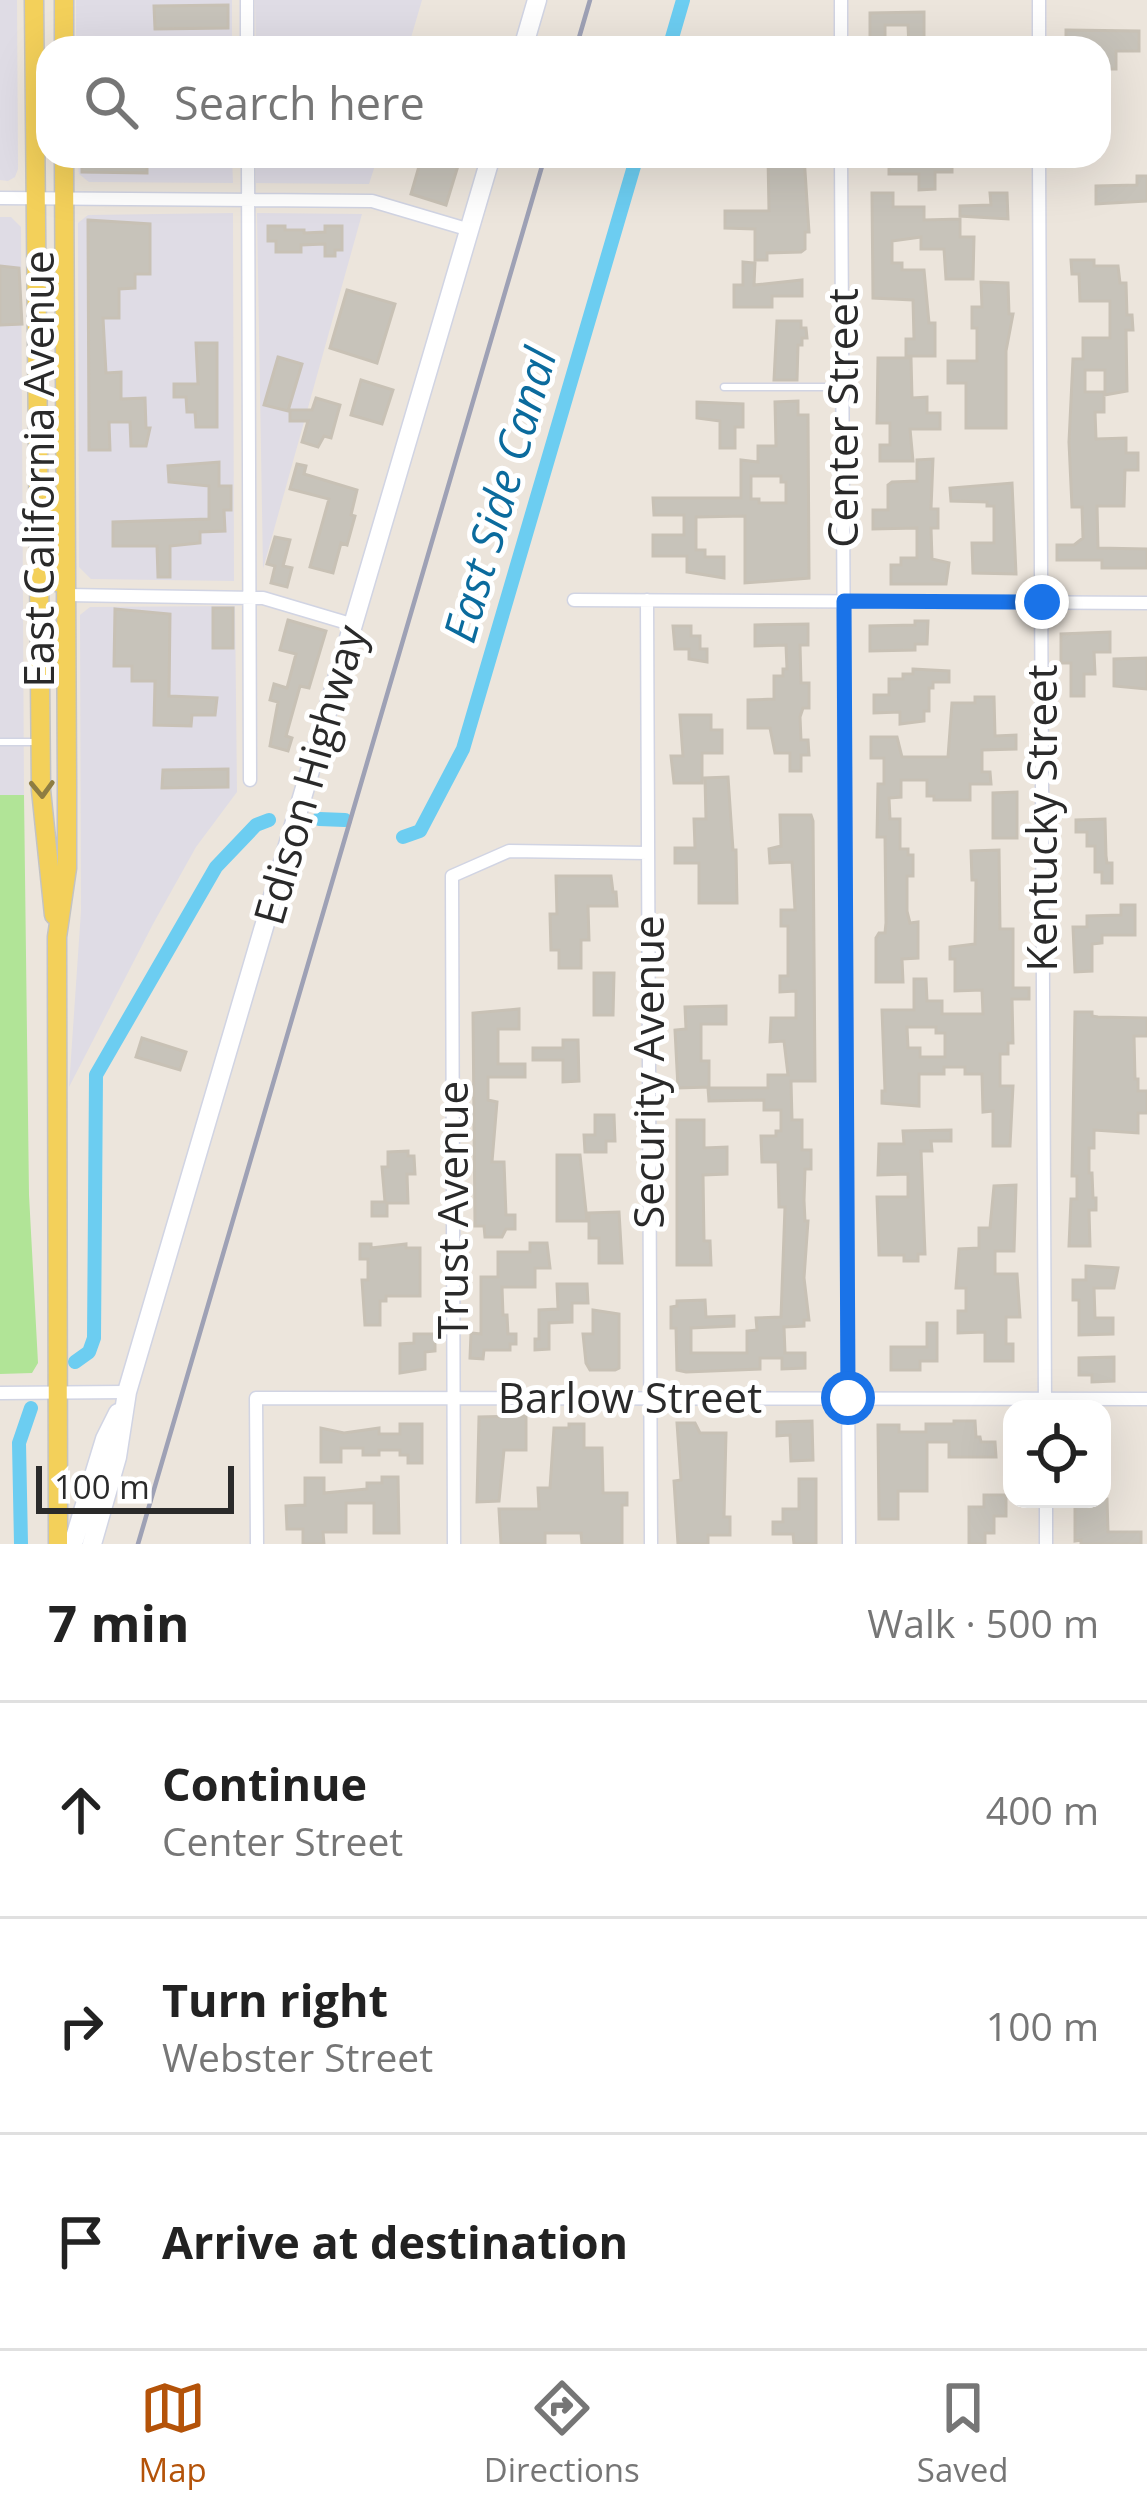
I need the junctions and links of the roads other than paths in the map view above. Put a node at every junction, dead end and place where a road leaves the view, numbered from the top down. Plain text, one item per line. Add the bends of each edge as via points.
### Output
1 (34, 0) edge
2 (64, 0) edge
3 (247, 0) edge
4 (537, 0) edge
5 (841, 0) edge
6 (1039, 0) edge
7 (64, 36) edge
8 (247, 36) edge
9 (526, 36) edge
10 (841, 36) edge
11 (1039, 36) edge
12 (36, 98) edge
13 (37, 168) edge
14 (64, 168) edge
15 (248, 168) edge
16 (488, 168) edge
17 (842, 168) edge
18 (1040, 168) edge
19 (38, 197) junction
20 (64, 197) junction
21 (0, 198) edge
22 (248, 200) junction
23 (470, 230) junction
24 (724, 387) dead end
25 (843, 387) junction
26 (40, 462) junction
27 (66, 595) junction
28 (250, 598) junction
29 (574, 600) dead end
30 (647, 600) junction
31 (844, 601) junction
32 (1042, 602) junction
33 (1147, 603) edge
34 (354, 625) junction
35 (0, 742) edge
36 (41, 742) junction
37 (250, 780) dead end
38 (648, 853) junction
39 (57, 938) junction
40 (0, 1393) edge
41 (58, 1393) junction
42 (128, 1393) junction
43 (454, 1398) junction
44 (651, 1398) junction
45 (848, 1398) junction
46 (1147, 1399) edge
47 (1045, 1400) edge
48 (1111, 1401) edge
49 (1003, 1403) edge
50 (1046, 1508) edge
51 (58, 1544) edge
52 (73, 1544) edge
53 (92, 1544) edge
54 (257, 1544) edge
55 (454, 1544) edge
56 (651, 1544) edge
57 (849, 1544) edge
58 (1046, 1544) edge

1 - 12 main road, East California Avenue
2 - 7 main road
3 - 8 street
4 - 9 main road
5 - 10 street
6 - 11 street
13 - 19 main road, East California Avenue
14 - 20 main road, East California Avenue
15 - 22 street
16 - 23 main road, Edison Highway
17 - 25 street, Center Street
18 - 32 street, Kentucky Street
19 - 20 street
19 - 21 street
19 - 26 main road, East California Avenue
20 - 22 street
20 - 27 main road, East California Avenue
22 - 23 street via 372,201
22 - 28 street
23 - 34 main road, Edison Highway
24 - 25 lane
25 - 31 street, Center Street
26 - 27 main road via 52,506 54,572
26 - 36 main road, East California Avenue
27 - 28 street
27 - 39 main road, East California Avenue via 67,868
28 - 34 street
28 - 37 street
29 - 30 street
30 - 31 street
30 - 38 street, Security Avenue
31 - 32 street
31 - 45 street, Center Street
32 - 33 street
32 - 47 street, Kentucky Street
34 - 42 main road, Edison Highway
35 - 36 lane
36 -> 39 main road, East California Avenue
38 - 43 street, Trust Avenue via 509,851 452,876
38 - 44 street, Security Avenue
39 - 41 main road, East California Avenue
40 - 41 street
41 - 42 street
41 - 51 main road, East California Avenue
42 - 52 main road, Edison Highway
42 - 53 main road, Edison Highway
43 - 44 street, Barlow Street
43 - 54 street, Barlow Street via 256,1398
43 - 55 street, Trust Avenue
44 - 45 street, Barlow Street
44 - 56 street, Security Avenue
45 - 49 street, Barlow Street
45 - 57 street, Center Street
46 - 48 street, Barlow Street
50 - 58 street

